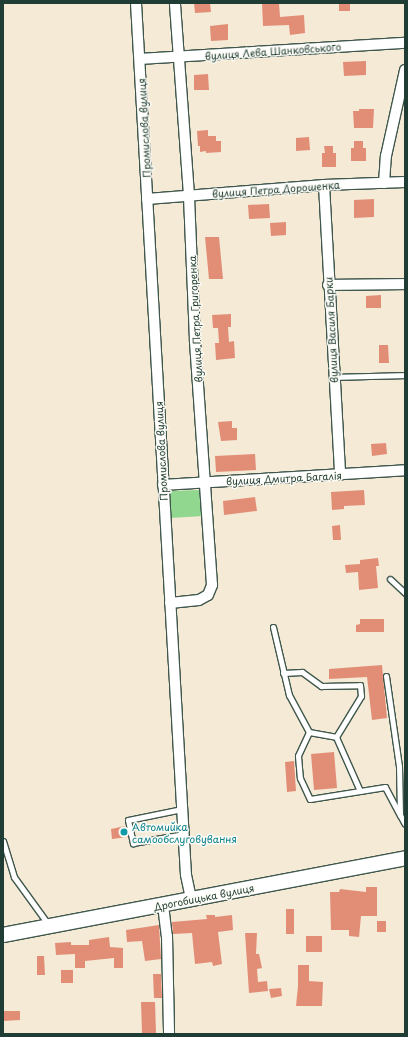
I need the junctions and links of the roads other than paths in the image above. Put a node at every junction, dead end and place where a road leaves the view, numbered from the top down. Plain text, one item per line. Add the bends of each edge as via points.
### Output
1 (136, 3) edge
2 (174, 3) edge
3 (405, 43) edge
4 (178, 58) junction
5 (140, 60) junction
6 (405, 70) edge
7 (403, 86) edge
8 (384, 182) junction
9 (405, 182) edge
10 (324, 185) junction
11 (189, 196) junction
12 (148, 199) junction
13 (405, 284) edge
14 (328, 285) junction
15 (405, 375) edge
16 (333, 377) junction
17 (405, 470) edge
18 (340, 475) junction
19 (206, 482) junction
20 (163, 485) junction
21 (390, 579) dead end
22 (405, 593) edge
23 (170, 603) junction
24 (273, 627) dead end
25 (283, 673) junction
26 (386, 676) dead end
27 (309, 732) junction
28 (336, 737) junction
29 (360, 791) junction
30 (182, 809) junction
31 (400, 815) junction
32 (405, 824) edge
33 (184, 834) junction
34 (3, 841) edge
35 (405, 858) edge
36 (191, 899) junction
37 (163, 905) junction
38 (50, 927) junction
39 (3, 935) edge
40 (170, 1034) edge

1 - 5 street, Промислова вулиця
2 - 4 street, вулиця Петра Григоренка
3 - 4 street, вулиця Лева Шанковського
4 - 5 street, вулиця Лева Шанковського
4 - 11 street, вулиця Петра Григоренка
5 - 12 street, Промислова вулиця
6 - 7 street
7 - 8 street via 386,156
8 - 9 street, вулиця Петра Дорошенка
8 - 10 street, вулиця Петра Дорошенка
10 - 11 street, вулиця Петра Дорошенка
10 - 14 street, вулиця Василя Барки
11 - 12 street, вулиця Петра Дорошенка
11 - 19 street, вулиця Петра Григоренка via 195,340
12 - 20 street, Промислова вулиця
13 - 14 street
14 - 16 street, вулиця Василя Барки
15 - 16 lane
16 - 18 street, вулиця Василя Барки
17 - 18 street, вулиця Дмитра Багалія
18 - 19 street, вулиця Дмитра Багалія
19 - 20 street, вулиця Дмитра Багалія
19 - 23 street, вулиця Петра Григоренка via 212,585 208,595 199,600
20 - 23 street, Промислова вулиця
21 - 22 lane
23 - 30 street, Промислова вулиця
24 - 25 lane
25 - 27 lane via 289,695
25 - 28 lane via 302,672 321,686 360,685 361,696
26 - 31 lane via 399,766
27 - 28 lane
27 - 29 lane via 298,756 300,778 310,799
28 - 29 lane
29 - 31 lane via 386,787
30 - 33 street, Промислова вулиця
30 - 33 lane via 128,820 133,843
31 - 32 lane
33 - 36 street, Промислова вулиця via 186,875
34 - 38 lane via 14,877
35 - 36 main road, Дрогобицька вулиця
36 - 37 main road, Дрогобицька вулиця
37 - 38 main road, Дрогобицька вулиця
37 - 40 street
38 - 39 main road, Дрогобицька вулиця

